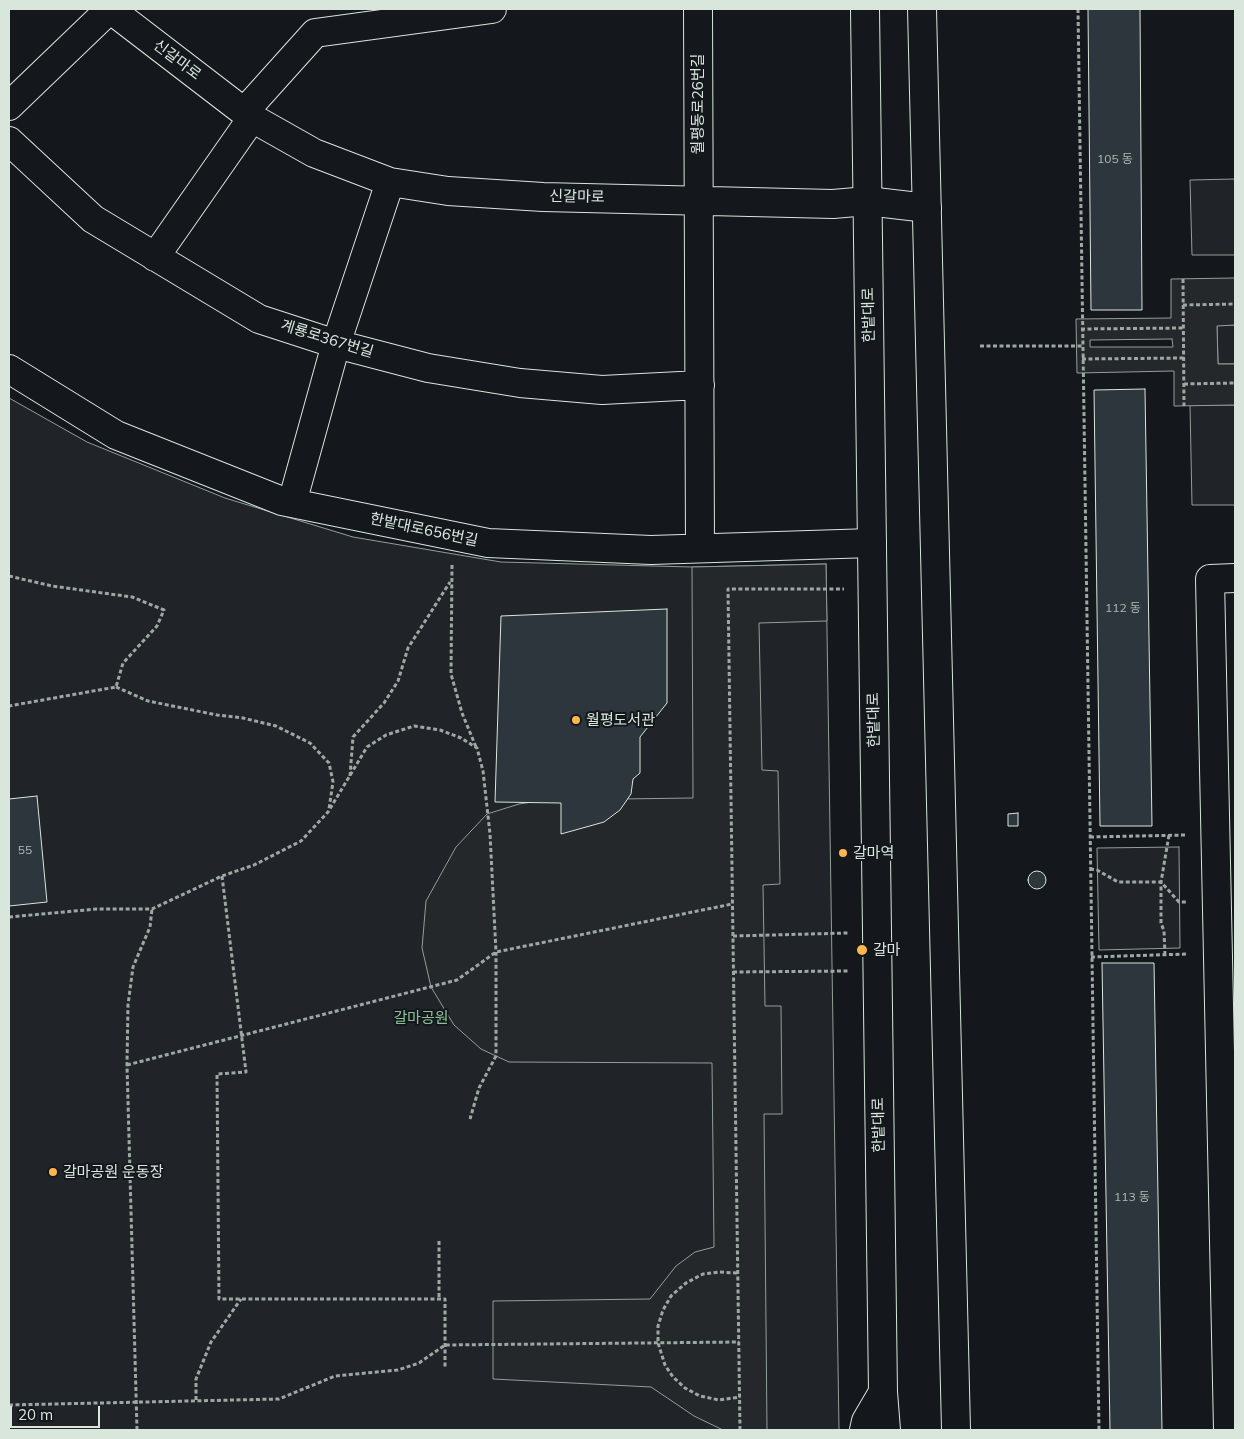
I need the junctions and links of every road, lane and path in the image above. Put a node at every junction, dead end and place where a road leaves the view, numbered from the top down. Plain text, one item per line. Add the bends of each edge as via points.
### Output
1 (110, 9) edge
2 (492, 9) edge
3 (698, 9) edge
4 (865, 9) edge
5 (922, 9) edge
6 (1078, 9) edge
7 (9, 106) edge
8 (248, 115) junction
9 (9, 141) edge
10 (390, 182) junction
11 (698, 199) junction
12 (867, 201) junction
13 (927, 208) junction
14 (156, 257) junction
15 (1183, 279) dead end
16 (1235, 304) edge
17 (1183, 305) junction
18 (1081, 328) junction
19 (1183, 328) junction
20 (336, 344) junction
21 (980, 346) dead end
22 (1082, 346) junction
23 (1184, 358) junction
24 (1082, 359) junction
25 (9, 369) edge
26 (1235, 383) edge
27 (1184, 384) junction
28 (700, 385) junction
29 (1184, 406) dead end
30 (292, 503) junction
31 (454, 536) junction
32 (872, 543) junction
33 (700, 548) junction
34 (9, 576) edge
35 (1235, 578) edge
36 (450, 582) junction
37 (844, 589) dead end
38 (116, 686) junction
39 (9, 706) edge
40 (476, 748) junction
41 (350, 778) junction
42 (328, 812) junction
43 (1169, 835) junction
44 (1188, 835) dead end
45 (1090, 837) junction
46 (1090, 869) junction
47 (222, 876) junction
48 (1161, 882) junction
49 (1189, 902) dead end
50 (732, 904) junction
51 (152, 909) junction
52 (9, 917) edge
53 (849, 933) dead end
54 (733, 936) junction
55 (496, 952) junction
56 (1189, 954) dead end
57 (1165, 955) junction
58 (1091, 957) junction
59 (850, 971) dead end
60 (733, 972) junction
61 (1227, 978) edge
62 (241, 1037) junction
63 (127, 1065) junction
64 (470, 1119) dead end
65 (439, 1242) dead end
66 (736, 1273) junction
67 (242, 1299) junction
68 (439, 1299) junction
69 (658, 1342) junction
70 (739, 1342) junction
71 (445, 1345) junction
72 (445, 1368) dead end
73 (954, 1388) junction
74 (883, 1392) junction
75 (740, 1397) junction
76 (196, 1400) junction
77 (137, 1401) junction
78 (9, 1405) edge
79 (137, 1430) edge
80 (740, 1430) edge
81 (864, 1430) edge
82 (886, 1430) edge
83 (956, 1430) edge
84 (965, 1430) edge
85 (1099, 1430) edge
86 (1228, 1430) edge

1 - 7 street
1 - 8 street, 신갈마로
2 - 8 street via 315,33
3 - 11 street, 월평동로26번길
4 - 12 street, 한밭대로
5 - 13 street
6 - 18 path
8 - 10 street, 신갈마로 via 314,154
8 - 14 street
9 - 14 street, 계룡로367번길 via 93,219
10 - 11 street, 신갈마로 via 448,191 543,197
10 - 20 street
11 - 12 street, 신갈마로 via 833,204
11 - 28 street, 월평동로26번길
12 - 13 street, 신갈마로
12 - 32 street, 한밭대로
13 - 73 street
14 - 20 street, 계룡로367번길 via 259,319
15 - 17 path
16 - 17 path
17 - 19 path
18 - 19 path
18 - 22 path
19 - 23 path
20 - 28 street, 계룡로367번길 via 428,368 520,383 602,390
20 - 30 street
21 - 22 path
22 - 24 path
23 - 24 path
23 - 27 path
24 - 45 path
25 - 30 street, 한밭대로656번길 via 116,435
26 - 27 path
27 - 29 path
28 - 33 street, 월평동로26번길
30 - 31 street, 한밭대로656번길
31 - 33 street, 한밭대로656번길 via 488,543 651,550
31 - 36 path
32 - 33 street, 한밭대로656번길
32 - 74 street, 한밭대로
34 - 38 path via 52,586 132,597 164,610 157,626 123,663
35 - 61 street via 1210,579
36 - 40 path via 451,674
36 - 41 path via 408,648 398,681 384,703 353,738
37 - 50 path via 728,589
38 - 39 path
38 - 42 path via 148,701 276,726 310,743 329,763 333,782
40 - 41 path via 440,730 414,726 386,735 367,747
40 - 55 path via 483,771 490,834
41 - 42 path
42 - 47 path via 301,841 254,865
43 - 44 path
43 - 45 path
43 - 48 path
45 - 46 path
46 - 48 path via 1118,882
46 - 58 path
47 - 51 path
47 - 62 path
48 - 49 path via 1179,902
48 - 57 path
50 - 54 path
50 - 55 path
51 - 52 path
51 - 63 path via 150,927 133,967 128,1005
53 - 54 path
54 - 60 path
55 - 62 path via 457,980
55 - 64 path via 496,1056 479,1088
56 - 57 path
57 - 58 path
58 - 85 path
59 - 60 path
60 - 66 path
61 - 86 street
62 - 63 path
62 - 67 path via 246,1072 217,1074 219,1299
63 - 77 path
65 - 68 path
66 - 69 path via 703,1274 671,1296 658,1326
66 - 70 path
67 - 68 path
67 - 76 path via 211,1342 196,1379
68 - 71 path via 445,1299
69 - 70 path
69 - 71 path
69 - 75 path via 665,1365 685,1388 700,1396 719,1400
70 - 75 path
71 - 72 path
71 - 76 path via 419,1363 398,1370 335,1376 279,1399
73 - 83 street
73 - 84 street
74 - 81 street
74 - 82 street, 한밭대로
75 - 80 path
76 - 77 path
77 - 78 path
77 - 79 path

